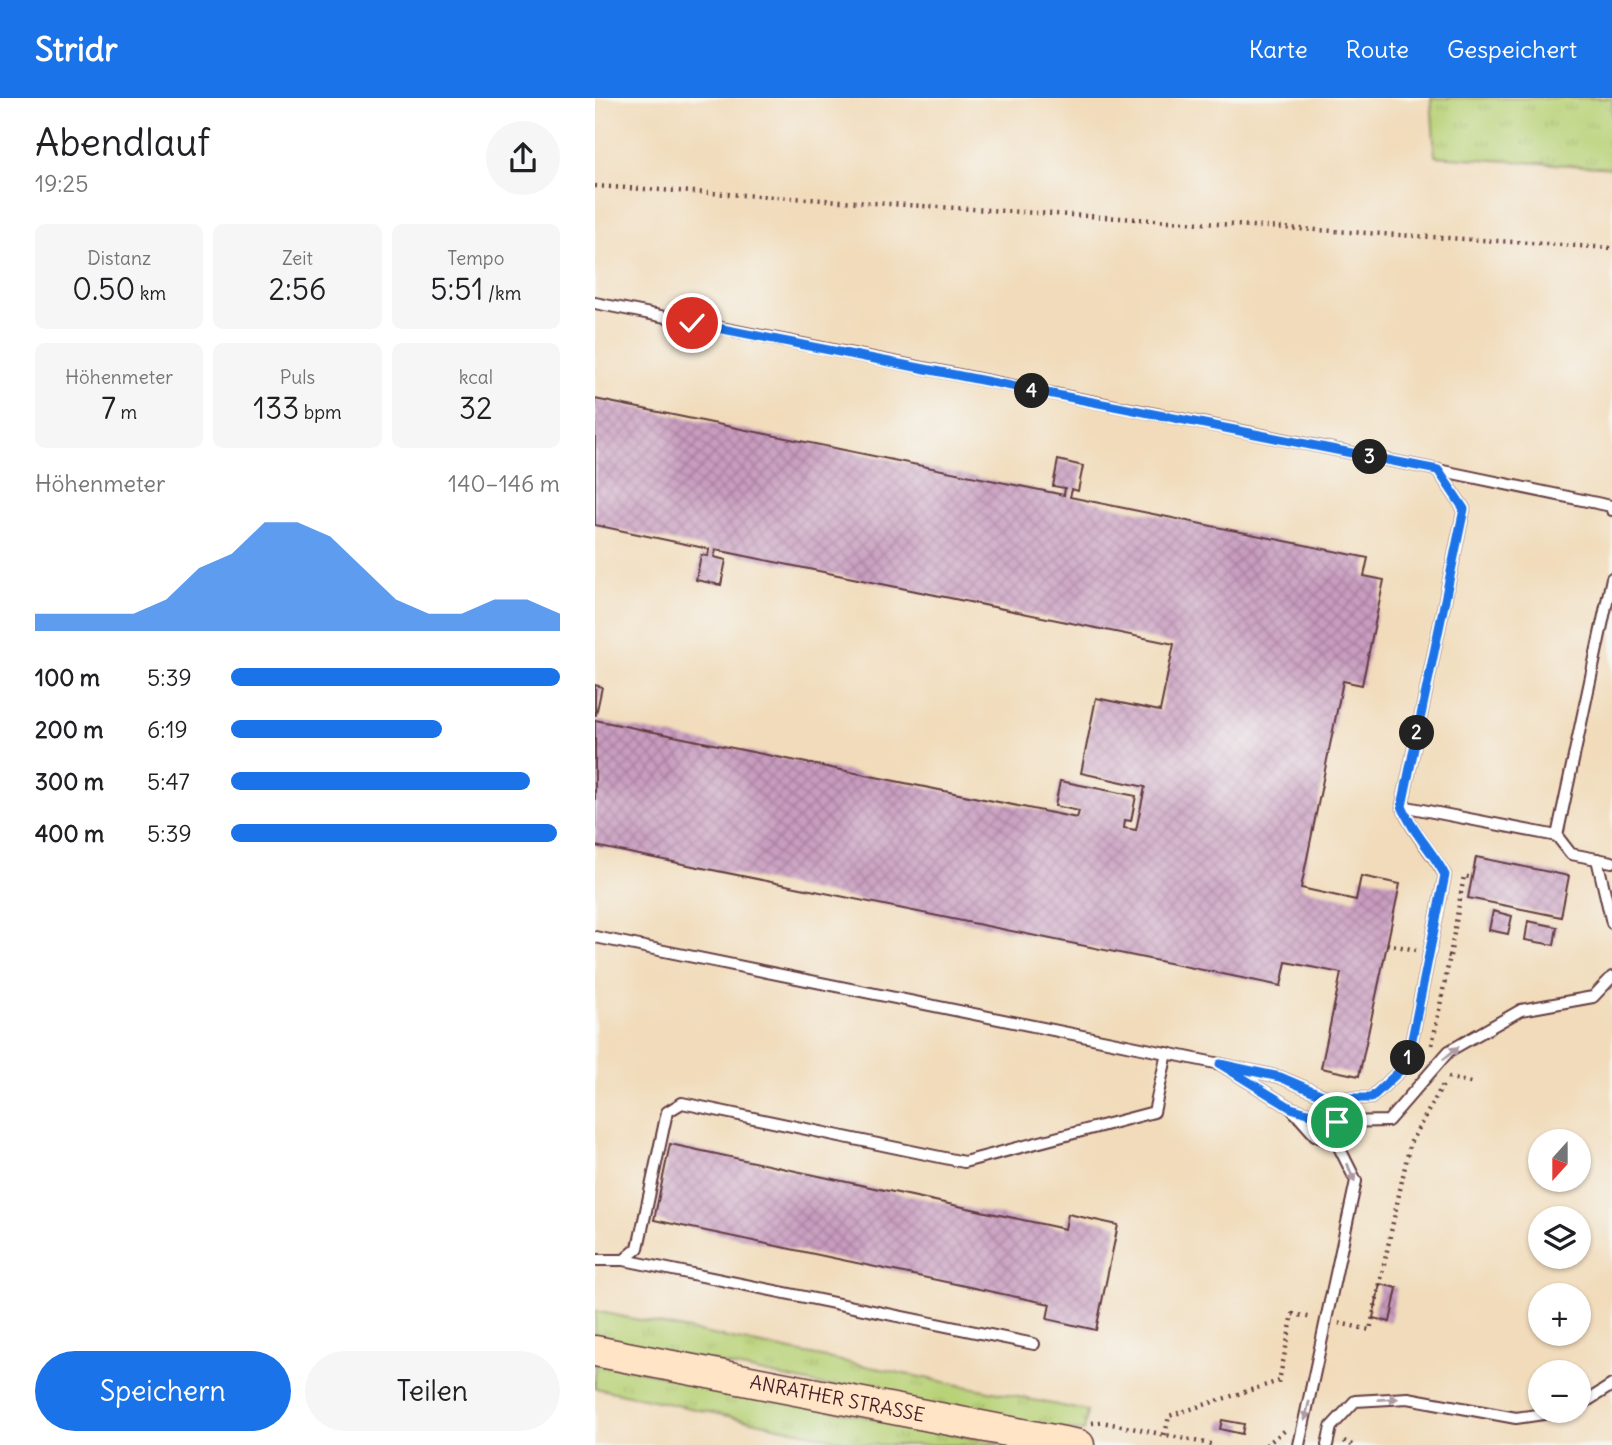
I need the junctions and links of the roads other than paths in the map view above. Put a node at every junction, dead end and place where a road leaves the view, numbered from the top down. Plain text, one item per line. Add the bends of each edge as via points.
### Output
1 (595, 303) edge
2 (1438, 470) junction
3 (1612, 510) edge
4 (1612, 578) edge
5 (1402, 806) junction
6 (1557, 836) junction
7 (1597, 859) junction
8 (1612, 862) edge
9 (1612, 923) edge
10 (595, 937) edge
11 (1612, 976) edge
12 (1167, 1053) junction
13 (1220, 1064) junction
14 (1291, 1108) junction
15 (595, 1260) edge
16 (624, 1260) junction
17 (1034, 1344) dead end
18 (595, 1351) edge
19 (1612, 1384) edge
20 (1591, 1398) edge
21 (1528, 1416) edge
22 (1079, 1445) edge
23 (1299, 1445) edge
24 (1327, 1445) edge

1 - 2 lane
2 - 3 lane via 1611,506
2 - 5 lane via 1464,509
4 - 6 lane
5 - 6 lane
5 - 13 lane via 1412,830 1431,849 1445,875 1407,1064 1371,1098 1329,1098 1280,1077
6 - 7 lane via 1571,854
7 - 8 lane
7 - 9 lane
10 - 12 lane
14 -> 11 lane via 1337,1122 1388,1121 1449,1051 1521,1010 1593,998
12 - 13 lane
12 - 16 lane via 1154,1112 964,1161 682,1103 667,1112 638,1248
13 - 14 lane
14 -> 23 lane via 1315,1135 1338,1145 1356,1181
15 - 16 lane
16 - 17 lane
18 - 22 main road, ANRATHER STRASSE
19 - 20 lane
24 -> 21 lane via 1331,1427 1355,1401 1408,1398 1516,1418

